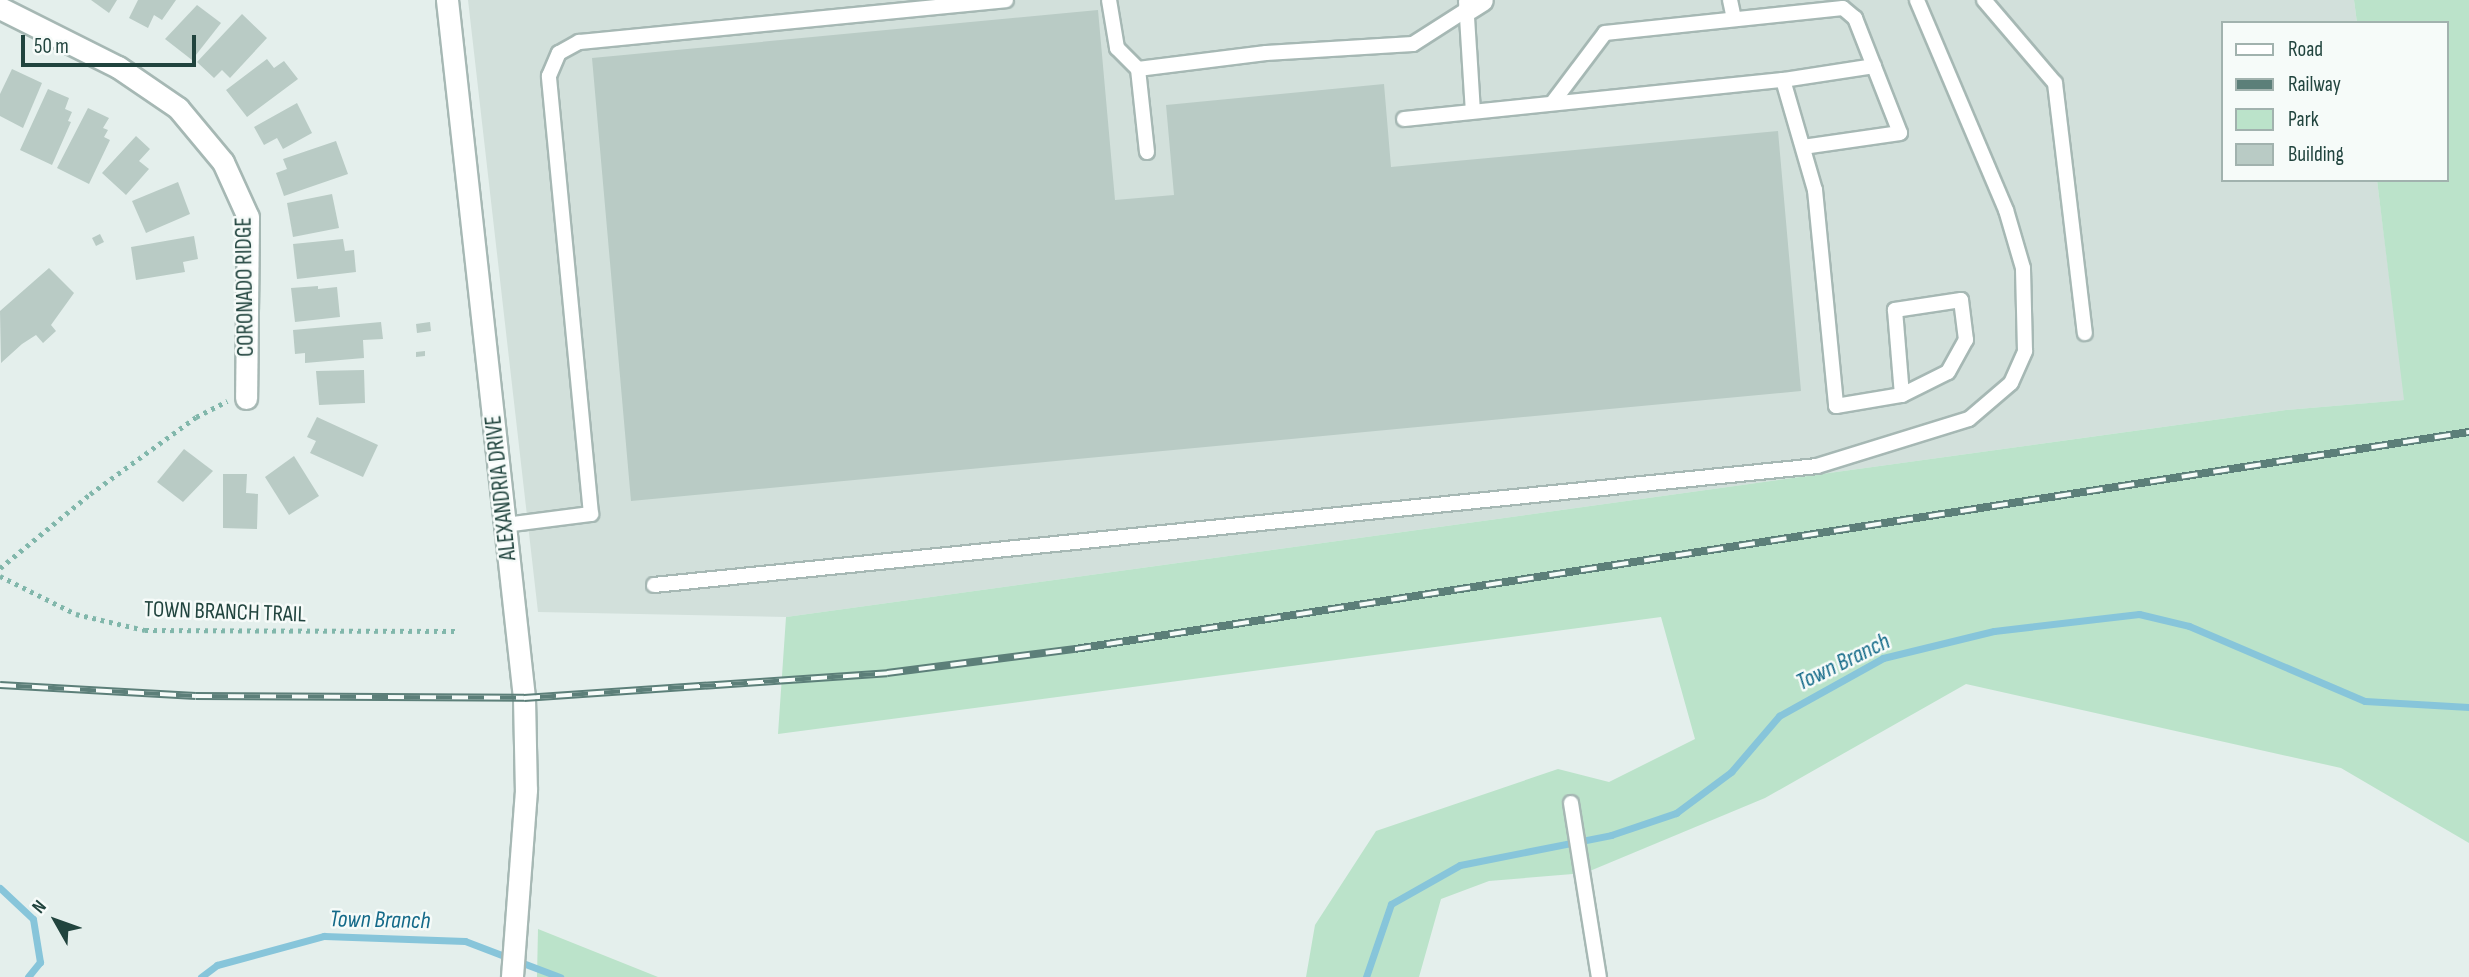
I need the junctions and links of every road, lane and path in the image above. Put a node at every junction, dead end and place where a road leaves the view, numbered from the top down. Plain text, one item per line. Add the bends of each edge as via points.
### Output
1 (447, 0) edge
2 (1006, 0) edge
3 (1109, 0) edge
4 (1730, 0) edge
5 (1917, 0) edge
6 (1984, 0) edge
7 (1467, 2) edge
8 (0, 8) edge
9 (1734, 19) junction
10 (1874, 66) junction
11 (1138, 69) junction
12 (1783, 80) junction
13 (1553, 102) junction
14 (1473, 111) junction
15 (1404, 119) dead end
16 (1802, 147) junction
17 (1147, 152) dead end
18 (2085, 333) dead end
19 (1902, 395) junction
20 (246, 398) joint
21 (505, 525) junction
22 (0, 568) edge
23 (0, 576) edge
24 (654, 585) dead end
25 (459, 631) dead end
26 (1571, 803) dead end
27 (512, 977) edge
28 (1600, 977) edge

1 - 21 street, ALEXANDRIA DRIVE
2 - 21 lane via 579,42 559,53 550,76 591,514
3 - 11 lane via 1117,48
4 - 9 lane
5 - 24 lane via 2006,210 2023,268 2025,351 2011,383 1969,419 1817,466
6 - 18 lane via 2055,83
7 - 11 lane via 1413,44 1266,53
7 - 14 lane
8 - 20 street, CORONADO RIDGE via 118,67 178,108 223,162 248,217
9 - 10 lane via 1843,8 1855,18
9 - 13 lane via 1605,33
10 - 12 lane
10 - 16 lane via 1900,133
11 - 17 lane
12 - 13 lane
12 - 16 lane
13 - 14 lane
14 - 15 lane
16 - 19 lane via 1815,190 1836,406
19 - 19 lane via 1948,372 1966,340 1961,300 1895,310
20 - 22 path via 217,403 196,417
21 - 27 street, ALEXANDRIA DRIVE via 524,698 526,790
23 - 25 path, TOWN BRANCH TRAIL via 25,593 76,614 145,630
26 - 28 lane

